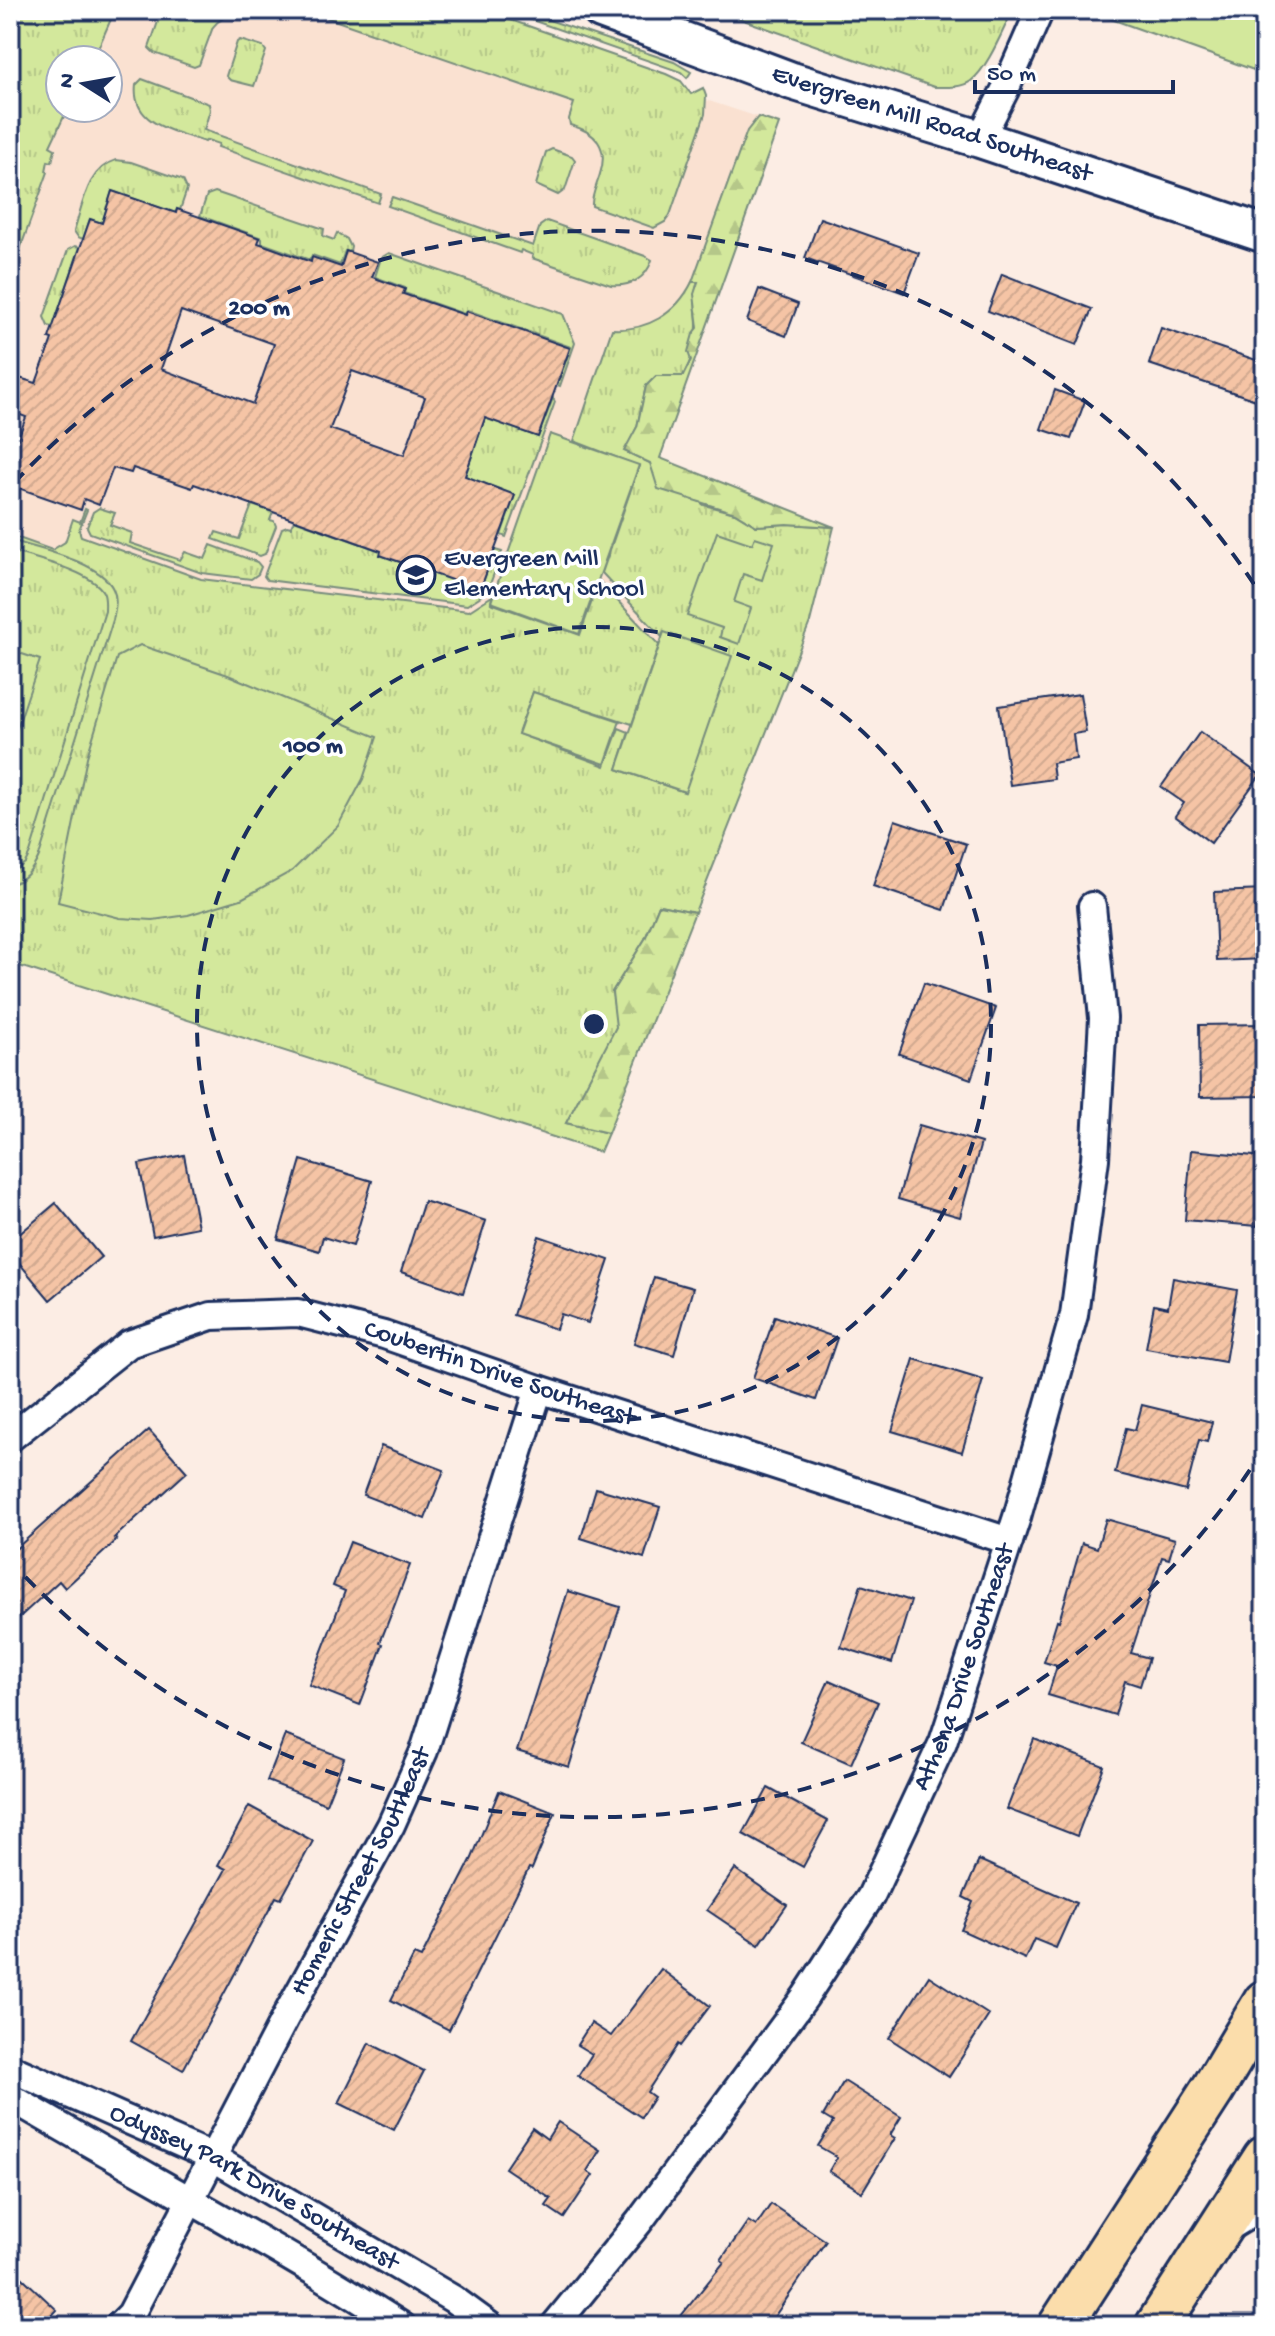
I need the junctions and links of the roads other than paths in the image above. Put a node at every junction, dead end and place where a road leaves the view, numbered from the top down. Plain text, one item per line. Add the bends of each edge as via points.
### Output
1 (601, 10) edge
2 (1040, 10) edge
3 (980, 139) junction
4 (1265, 234) edge
5 (1092, 906) dead end
6 (539, 1389) junction
7 (10, 1438) edge
8 (1009, 1541) junction
9 (1265, 2002) edge
10 (10, 2068) edge
11 (10, 2097) edge
12 (212, 2157) junction
13 (1265, 2158) edge
14 (191, 2201) junction
15 (1265, 2207) edge
16 (1220, 2229) junction
17 (119, 2326) edge
18 (402, 2326) edge
19 (490, 2326) edge
20 (554, 2326) edge
21 (1060, 2326) edge
22 (1157, 2326) edge

1 - 3 main road, Evergreen Mill Road Southeast via 792,81
2 - 3 street
3 - 4 main road, Evergreen Mill Road Southeast
5 - 8 street, Athena Drive Southeast via 1103,1018 1093,1175 1074,1315
6 - 7 street, Coubertin Drive Southeast via 384,1335 298,1313 211,1316 129,1344
6 - 8 street, Coubertin Drive Southeast
6 - 12 street, Homeric Street Southeast via 424,1751 391,1825
8 - 20 street, Athena Drive Southeast via 943,1742 871,1896 805,1997 639,2222
9 - 21 main road
10 - 12 street, Odyssey Park Drive Southeast
11 - 14 street, Odyssey Park Drive Southeast
12 - 14 street, Homeric Street Southeast
12 - 19 street, Odyssey Park Drive Southeast
13 - 16 main road
14 - 17 street, Homeric Street Southeast via 131,2314
14 - 18 street, Odyssey Park Drive Southeast
15 - 16 street
16 - 22 main road

